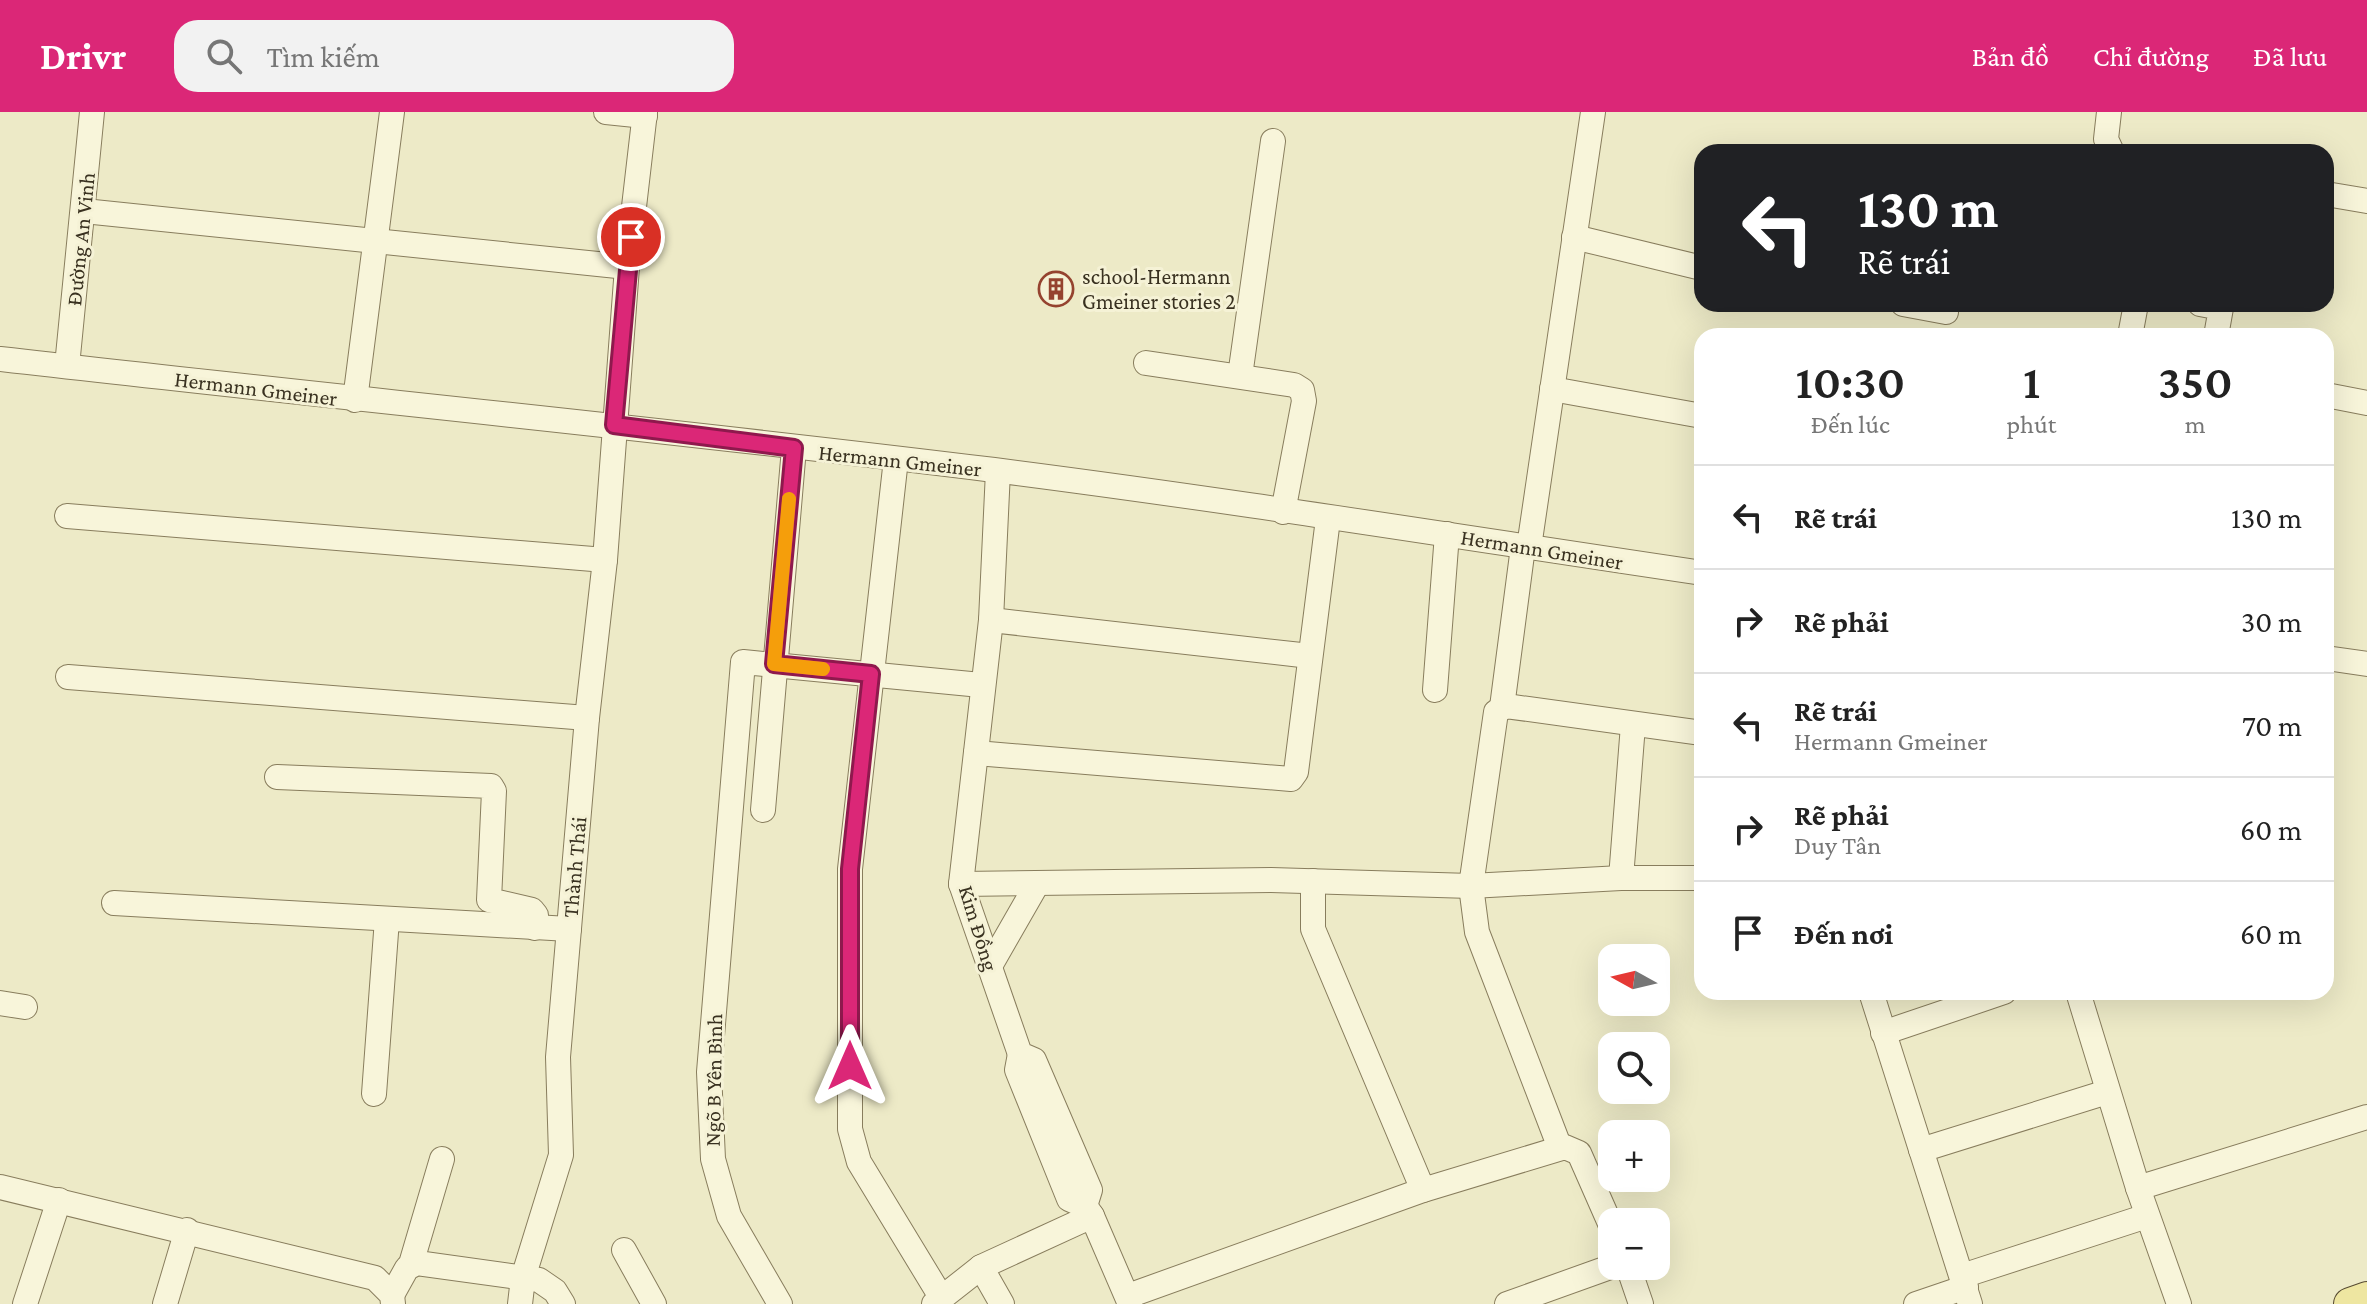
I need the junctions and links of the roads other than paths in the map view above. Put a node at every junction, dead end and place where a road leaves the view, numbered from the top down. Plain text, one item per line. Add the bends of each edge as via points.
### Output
1 (92, 112) edge
2 (392, 112) edge
3 (606, 112) edge
4 (1593, 112) edge
5 (2109, 112) edge
6 (645, 114) edge
7 (1273, 141) dead end
8 (2108, 144) edge
9 (2334, 195) edge
10 (2367, 201) edge
11 (84, 211) junction
12 (1574, 237) junction
13 (375, 239) junction
14 (1694, 266) edge
15 (627, 267) junction
16 (0, 359) edge
17 (1146, 363) dead end
18 (67, 366) junction
19 (1240, 376) junction
20 (1552, 389) junction
21 (2334, 397) edge
22 (355, 400) junction
23 (2367, 403) edge
24 (1694, 415) edge
25 (614, 425) junction
26 (794, 448) junction
27 (896, 459) junction
28 (998, 471) junction
29 (1283, 512) junction
30 (67, 516) dead end
31 (1328, 519) junction
32 (1447, 534) junction
33 (1526, 547) junction
34 (605, 560) junction
35 (1694, 572) edge
36 (991, 620) junction
37 (1310, 656) junction
38 (2334, 659) edge
39 (774, 664) junction
40 (2367, 664) edge
41 (871, 674) junction
42 (68, 677) dead end
43 (981, 685) junction
44 (1435, 690) dead end
45 (1502, 707) junction
46 (587, 718) junction
47 (1633, 725) junction
48 (1694, 732) edge
49 (976, 753) junction
50 (277, 777) dead end
51 (763, 810) dead end
52 (1621, 878) junction
53 (1694, 878) edge
54 (1313, 881) junction
55 (961, 884) junction
56 (1037, 884) junction
57 (1471, 886) junction
58 (114, 903) dead end
59 (387, 919) junction
60 (535, 928) junction
61 (569, 929) junction
62 (990, 966) junction
63 (1873, 1000) edge
64 (1980, 1000) edge
65 (2080, 1000) edge
66 (0, 1003) edge
67 (25, 1007) dead end
68 (1883, 1033) junction
69 (2107, 1092) junction
70 (374, 1094) dead end
71 (2367, 1117) edge
72 (1560, 1148) junction
73 (1921, 1150) junction
74 (442, 1159) dead end
75 (0, 1187) edge
76 (2138, 1188) junction
77 (1423, 1190) junction
78 (59, 1200) junction
79 (1603, 1208) edge
80 (1089, 1211) junction
81 (2147, 1216) junction
82 (187, 1230) junction
83 (624, 1250) dead end
84 (411, 1264) junction
85 (981, 1267) junction
86 (1598, 1271) edge
87 (523, 1278) junction
88 (1633, 1280) edge
89 (1966, 1289) edge
90 (2367, 1298) edge
91 (392, 1299) edge
92 (1129, 1300) edge
93 (938, 1301) edge
94 (25, 1304) edge
95 (165, 1304) edge
96 (520, 1304) edge
97 (563, 1304) edge
98 (654, 1304) edge
99 (780, 1304) edge
100 (1002, 1304) edge
101 (1507, 1304) edge
102 (1641, 1304) edge
103 (1916, 1304) edge
104 (2179, 1304) edge
105 (2350, 1304) edge

1 - 11 street, Đường An Vinh
2 - 13 street
3 - 6 street
4 - 12 street
5 - 8 street
6 - 15 street, Thành Thái
7 - 19 street
9 - 10 street
11 - 13 street
11 - 18 street, Đường An Vinh
12 - 14 street
12 - 20 street
13 - 15 street
13 - 22 street
15 - 25 street, Thành Thái
16 - 18 street, Hermann Gmeiner
17 - 19 street
18 - 22 street, Hermann Gmeiner
19 - 29 street via 1294,385 1303,395
20 - 24 street
20 - 33 street
21 - 23 street
22 - 25 street, Hermann Gmeiner
25 - 26 street, Hermann Gmeiner
25 - 34 street, Thành Thái
26 - 27 street, Hermann Gmeiner
26 - 39 street
27 - 28 street, Hermann Gmeiner
27 - 41 street
28 - 29 street, Hermann Gmeiner
28 - 36 street, Kim Đồng
29 - 31 street, Hermann Gmeiner
30 - 34 street
31 - 32 street, Hermann Gmeiner
31 - 37 street
32 - 33 street, Hermann Gmeiner
32 - 44 street
33 - 35 street, Hermann Gmeiner
33 - 45 street
34 - 46 street, Thành Thái
36 - 37 street
36 - 43 street, Kim Đồng
37 - 49 street via 1291,779
38 - 40 street
39 - 41 street
39 - 51 street
39 - 99 street, Ngõ B Yên Bình via 743,662 709,1072 713,1159 729,1216
41 - 43 street
41 - 93 street via 850,869 850,1129 859,1162
42 - 46 street
43 - 49 street, Kim Đồng
45 - 47 street
45 - 57 street via 1494,719
46 - 61 street, Thành Thái
47 - 48 street
47 - 52 street
49 - 55 street, Kim Đồng
50 - 60 street via 491,786 489,900 532,910
52 - 53 street
52 - 57 street
54 - 56 street
54 - 57 street
54 - 77 street via 1313,929
55 - 56 street
55 - 62 street, Kim Đồng
56 - 62 street
57 - 72 street via 1477,932
58 - 59 street
59 - 60 street
59 - 70 street
60 - 61 street
61 - 87 street, Thành Thái via 558,1057 561,1155
62 - 80 street, Kim Đồng via 1020,1054 1017,1070 1059,1144 1069,1199
63 - 68 street
64 - 68 street
65 - 69 street
66 - 67 street
68 - 73 street
69 - 73 street
69 - 76 street
71 - 76 street
72 - 77 street
72 - 79 street via 1572,1147 1579,1153
73 - 89 street
74 - 84 street
75 - 78 street
76 - 81 street
77 - 92 street
78 - 82 street
78 - 94 street
80 - 85 street
80 - 92 street
81 - 89 street
81 - 104 street
82 - 91 street via 375,1278
82 - 95 street
83 - 98 street
84 - 87 street
84 - 91 street
85 - 93 street
85 - 100 street
86 - 101 street
87 - 96 street, Thành Thái
87 - 97 street via 548,1285
88 - 102 street
89 - 103 street
90 - 105 main road

